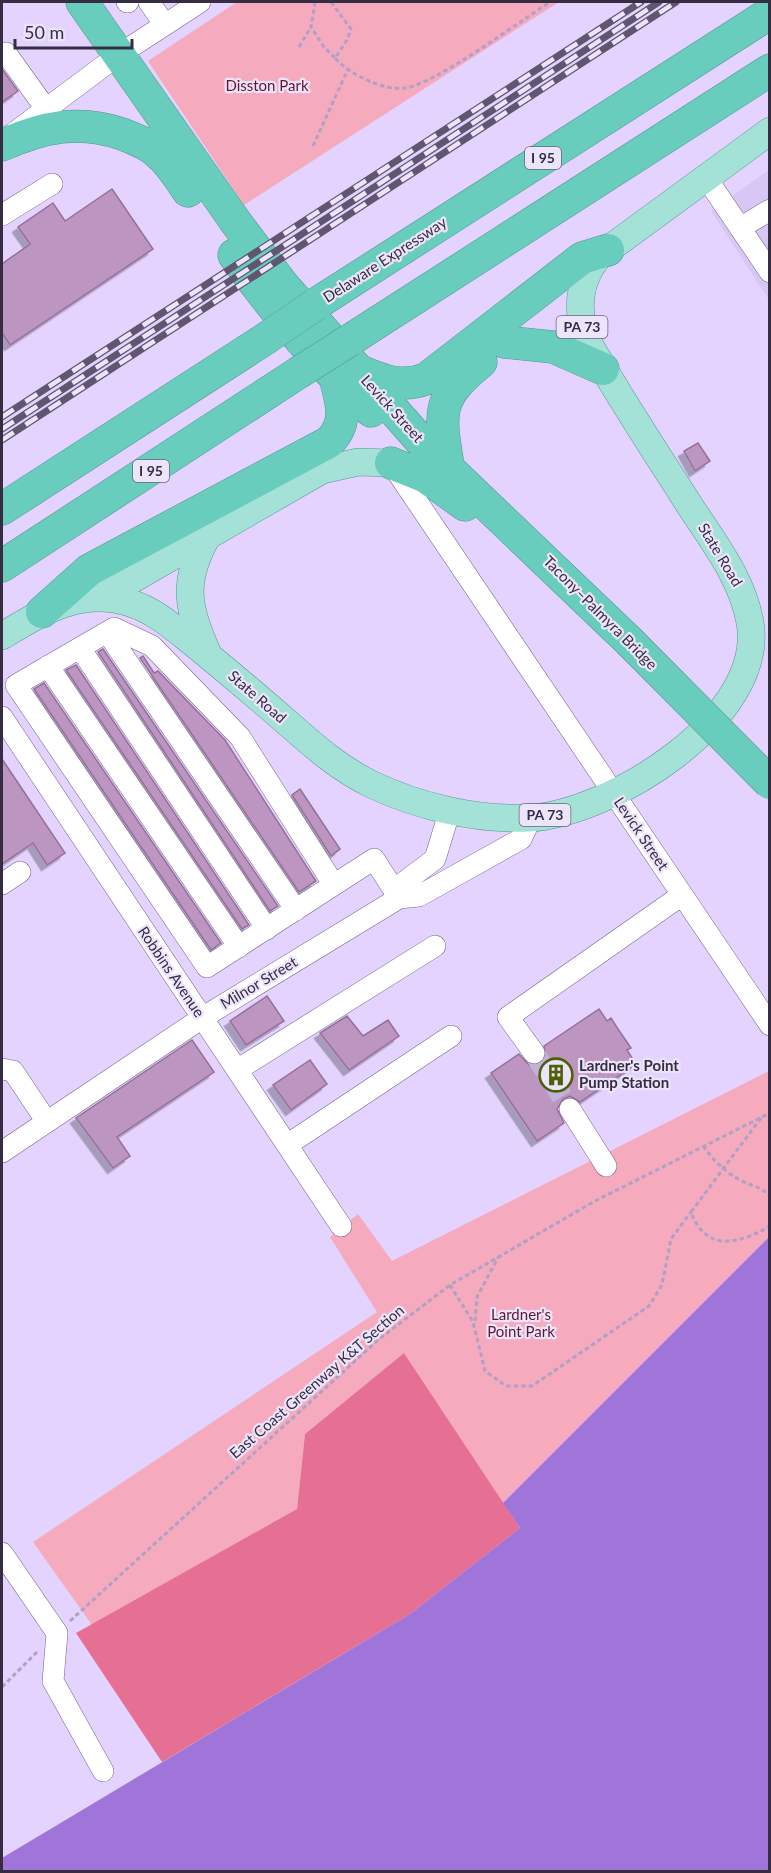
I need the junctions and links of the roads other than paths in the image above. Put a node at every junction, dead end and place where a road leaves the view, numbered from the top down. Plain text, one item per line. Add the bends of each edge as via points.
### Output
1 (149, 2) edge
2 (200, 2) edge
3 (89, 4) edge
4 (770, 13) edge
5 (165, 25) junction
6 (2, 56) edge
7 (117, 56) junction
8 (770, 70) edge
9 (46, 109) junction
10 (770, 130) edge
11 (2, 143) edge
12 (705, 176) junction
13 (52, 184) dead end
14 (770, 210) edge
15 (2, 215) edge
16 (740, 228) junction
17 (608, 250) junction
18 (767, 264) edge
19 (584, 280) junction
20 (504, 342) junction
21 (348, 364) junction
22 (603, 369) junction
23 (437, 457) junction
24 (390, 463) junction
25 (2, 509) edge
26 (209, 533) junction
27 (546, 559) junction
28 (2, 566) edge
29 (97, 597) junction
30 (42, 612) junction
31 (107, 632) junction
32 (2, 636) edge
33 (80, 648) junction
34 (209, 656) junction
35 (48, 666) junction
36 (2, 717) edge
37 (770, 783) edge
38 (614, 794) junction
39 (450, 810) junction
40 (531, 818) junction
41 (20, 872) dead end
42 (2, 884) edge
43 (334, 885) junction
44 (682, 895) junction
45 (399, 898) junction
46 (296, 910) junction
47 (267, 929) junction
48 (435, 946) dead end
49 (239, 947) junction
50 (202, 1018) junction
51 (770, 1025) edge
52 (451, 1036) dead end
53 (534, 1053) tunnel mouth
54 (2, 1069) edge
55 (237, 1070) junction
56 (570, 1109) tunnel mouth
57 (47, 1122) junction
58 (287, 1145) junction
59 (2, 1152) edge
60 (606, 1166) dead end
61 (341, 1226) dead end
62 (2, 1553) edge
63 (103, 1771) dead end

1 - 5 street
2 - 5 street
3 - 7 highway, Levick Street
4 - 25 highway, Delaware Expressway / I 95, bridge
5 - 7 street
6 - 9 street via 6,53
7 - 9 street
7 - 21 highway, Levick Street via 276,276
8 - 21 highway, I 95
9 - 11 street
10 - 12 main road, State Road / PA 73
11 - 21 highway, Levick Street via 41,129 88,125 129,136 159,153 264,297
12 - 16 street
12 - 17 main road, State Road / PA 73
13 - 15 street
14 - 16 street
16 - 18 street
17 - 19 main road, State Road / PA 73 via 593,263
17 - 21 highway via 582,258 426,379 389,383
19 - 20 highway, PA 73
19 - 22 main road, State Road / PA 73 via 580,301 582,327
20 - 22 highway via 553,346
20 - 23 highway, PA 73 via 457,381 447,396
21 - 23 highway, Levick Street
21 - 28 highway, I 95, bridge via 298,373
21 - 30 highway via 343,419 330,442 89,570
22 - 38 main road, State Road / PA 73 via 739,584 752,636 743,675 716,716 652,774
23 - 27 highway, Tacony–Palmyra Bridge
24 - 26 main road via 358,462 322,470
24 - 27 highway via 438,484
24 - 38 street, Levick Street
26 - 29 main road
26 - 34 main road, PA 73 via 194,563 190,588 197,630
27 - 37 highway, Tacony–Palmyra Bridge, bridge
29 - 30 main road, State Road via 66,602
29 - 34 main road, State Road via 152,612
30 - 32 main road, State Road
31 - 33 street
31 - 43 street via 114,628 152,646 240,737
31 - 46 street
33 - 35 street
33 - 47 street
34 - 39 main road, State Road / PA 73 via 346,771 393,793
35 - 49 street
35 - 49 street via 16,685 207,967
36 - 50 street, Robbins Avenue
38 - 40 main road, State Road / PA 73 via 580,807
38 - 44 street, Levick Street
39 - 40 main road, State Road / PA 73
39 - 45 street, Milnor Street via 435,859 403,883
40 - 45 street, Milnor Street via 521,839 419,896
41 - 42 street
43 - 45 street via 374,859
43 - 46 street
44 - 51 street, Levick Street
44 - 53 street via 508,1017
45 - 50 street, Milnor Street
46 - 47 street
47 - 49 street
48 - 55 street
50 - 55 street, Robbins Avenue
50 - 57 street, Milnor Street
52 - 58 street
54 - 57 street via 13,1071
55 - 58 street, Robbins Avenue
56 - 60 street
57 - 59 street, Milnor Street
58 - 61 street, Robbins Avenue
62 - 63 street via 62,1628 53,1681

